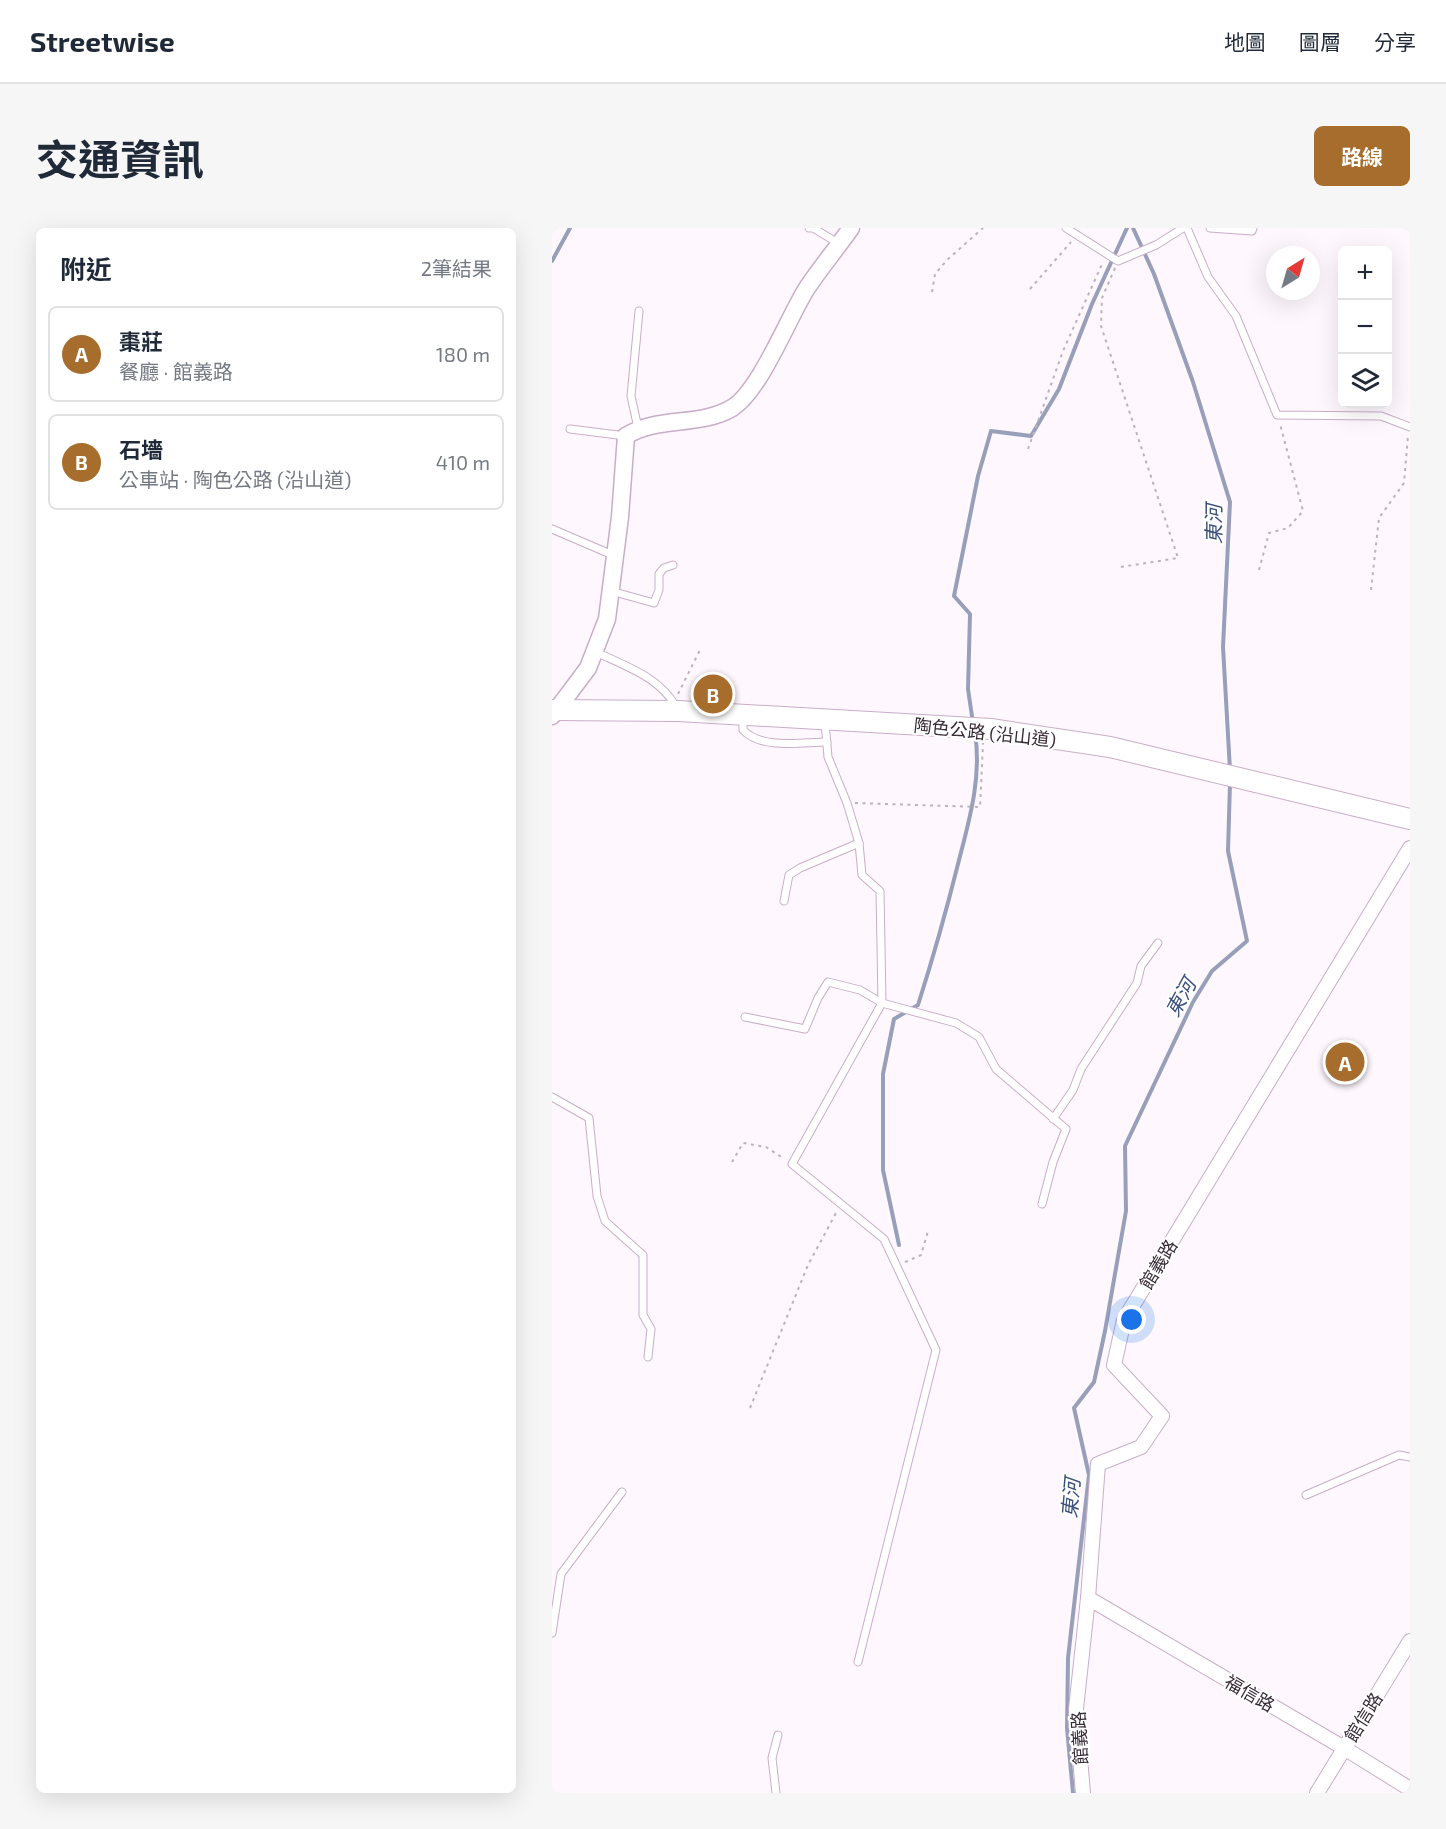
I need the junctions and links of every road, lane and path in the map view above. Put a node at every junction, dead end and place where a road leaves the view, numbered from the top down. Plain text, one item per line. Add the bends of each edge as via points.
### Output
1 (808, 228) edge
2 (851, 228) edge
3 (983, 228) edge
4 (1066, 228) edge
5 (1185, 228) edge
6 (1210, 228) edge
7 (1253, 228) edge
8 (1077, 235) junction
9 (840, 244) junction
10 (1107, 253) junction
11 (1118, 261) junction
12 (1030, 290) dead end
13 (932, 292) dead end
14 (639, 311) dead end
15 (1277, 415) junction
16 (1409, 427) edge
17 (570, 429) dead end
18 (632, 432) junction
19 (1028, 448) dead end
20 (552, 529) edge
21 (615, 556) junction
22 (674, 565) dead end
23 (1121, 567) dead end
24 (1259, 570) dead end
25 (1371, 590) dead end
26 (610, 591) junction
27 (700, 650) dead end
28 (596, 652) junction
29 (678, 711) junction
30 (554, 712) edge
31 (743, 714) junction
32 (825, 718) junction
33 (978, 728) junction
34 (827, 742) junction
35 (848, 803) junction
36 (1410, 819) edge
37 (859, 843) junction
38 (1410, 848) edge
39 (784, 901) dead end
40 (1158, 943) dead end
41 (882, 1003) junction
42 (746, 1017) dead end
43 (552, 1097) edge
44 (1053, 1119) junction
45 (732, 1162) dead end
46 (792, 1164) junction
47 (841, 1203) junction
48 (1042, 1204) dead end
49 (928, 1231) dead end
50 (897, 1266) junction
51 (648, 1357) dead end
52 (750, 1408) dead end
53 (1410, 1457) edge
54 (622, 1492) dead end
55 (1306, 1495) dead end
56 (1088, 1598) junction
57 (552, 1633) edge
58 (1410, 1641) edge
59 (858, 1662) dead end
60 (778, 1735) dead end
61 (1344, 1748) junction
62 (1410, 1789) edge
63 (776, 1793) edge
64 (1083, 1793) edge
65 (1317, 1793) edge

1 - 9 lane
2 - 9 street
3 - 13 path via 935,274
4 - 8 lane
5 - 11 lane
5 - 15 lane via 1208,277 1236,316
6 - 7 lane
8 - 10 lane
8 - 12 path
9 - 18 street via 808,286 754,388 733,408 702,419
10 - 11 lane
10 - 19 path via 1063,351
11 - 23 path via 1102,298 1101,326 1178,558
14 - 18 lane via 631,396
15 - 16 lane via 1381,416
15 - 24 path via 1303,511 1288,528 1269,533
16 - 25 path via 1404,483 1379,518
17 - 18 lane
18 - 21 street
20 - 21 lane
21 - 26 street
22 - 26 lane via 659,574 654,603
26 - 28 street via 607,619
27 - 29 path via 677,696
28 - 29 lane via 655,681
28 - 30 street
29 - 30 main road, 陶色公路 (沿山道)
29 - 31 main road, 陶色公路 (沿山道)
31 - 32 main road, 陶色公路 (沿山道)
31 - 34 lane via 743,730 748,735 769,742
32 - 33 main road, 陶色公路 (沿山道)
32 - 34 lane
33 - 35 path via 983,744 980,807
33 - 36 main road, 陶色公路 (沿山道) via 1110,747
34 - 35 lane via 828,757
35 - 37 lane
37 - 39 lane via 789,875
37 - 41 lane via 862,874 880,891
38 - 56 street, 館義路 via 1124,1320 1114,1365 1162,1416 1141,1447 1098,1464
40 - 44 lane
41 - 42 lane via 860,990 828,982 805,1029
41 - 44 lane via 956,1023 979,1037 996,1069
41 - 46 lane
43 - 51 lane via 589,1118 597,1196 604,1221 643,1255 643,1315 651,1329
44 - 48 lane via 1066,1129
45 - 46 path via 743,1143 766,1147
46 - 47 lane
47 - 50 lane via 884,1239
47 - 52 path via 808,1265
49 - 50 path via 921,1256
50 - 59 lane via 936,1350
53 - 55 lane via 1400,1455
54 - 57 lane via 561,1574
56 - 61 street, 福信路
56 - 64 street, 館義路 via 1077,1709
58 - 61 street, 館信路
60 - 63 lane via 772,1758
61 - 62 street, 福信路
61 - 65 street, 館信路

